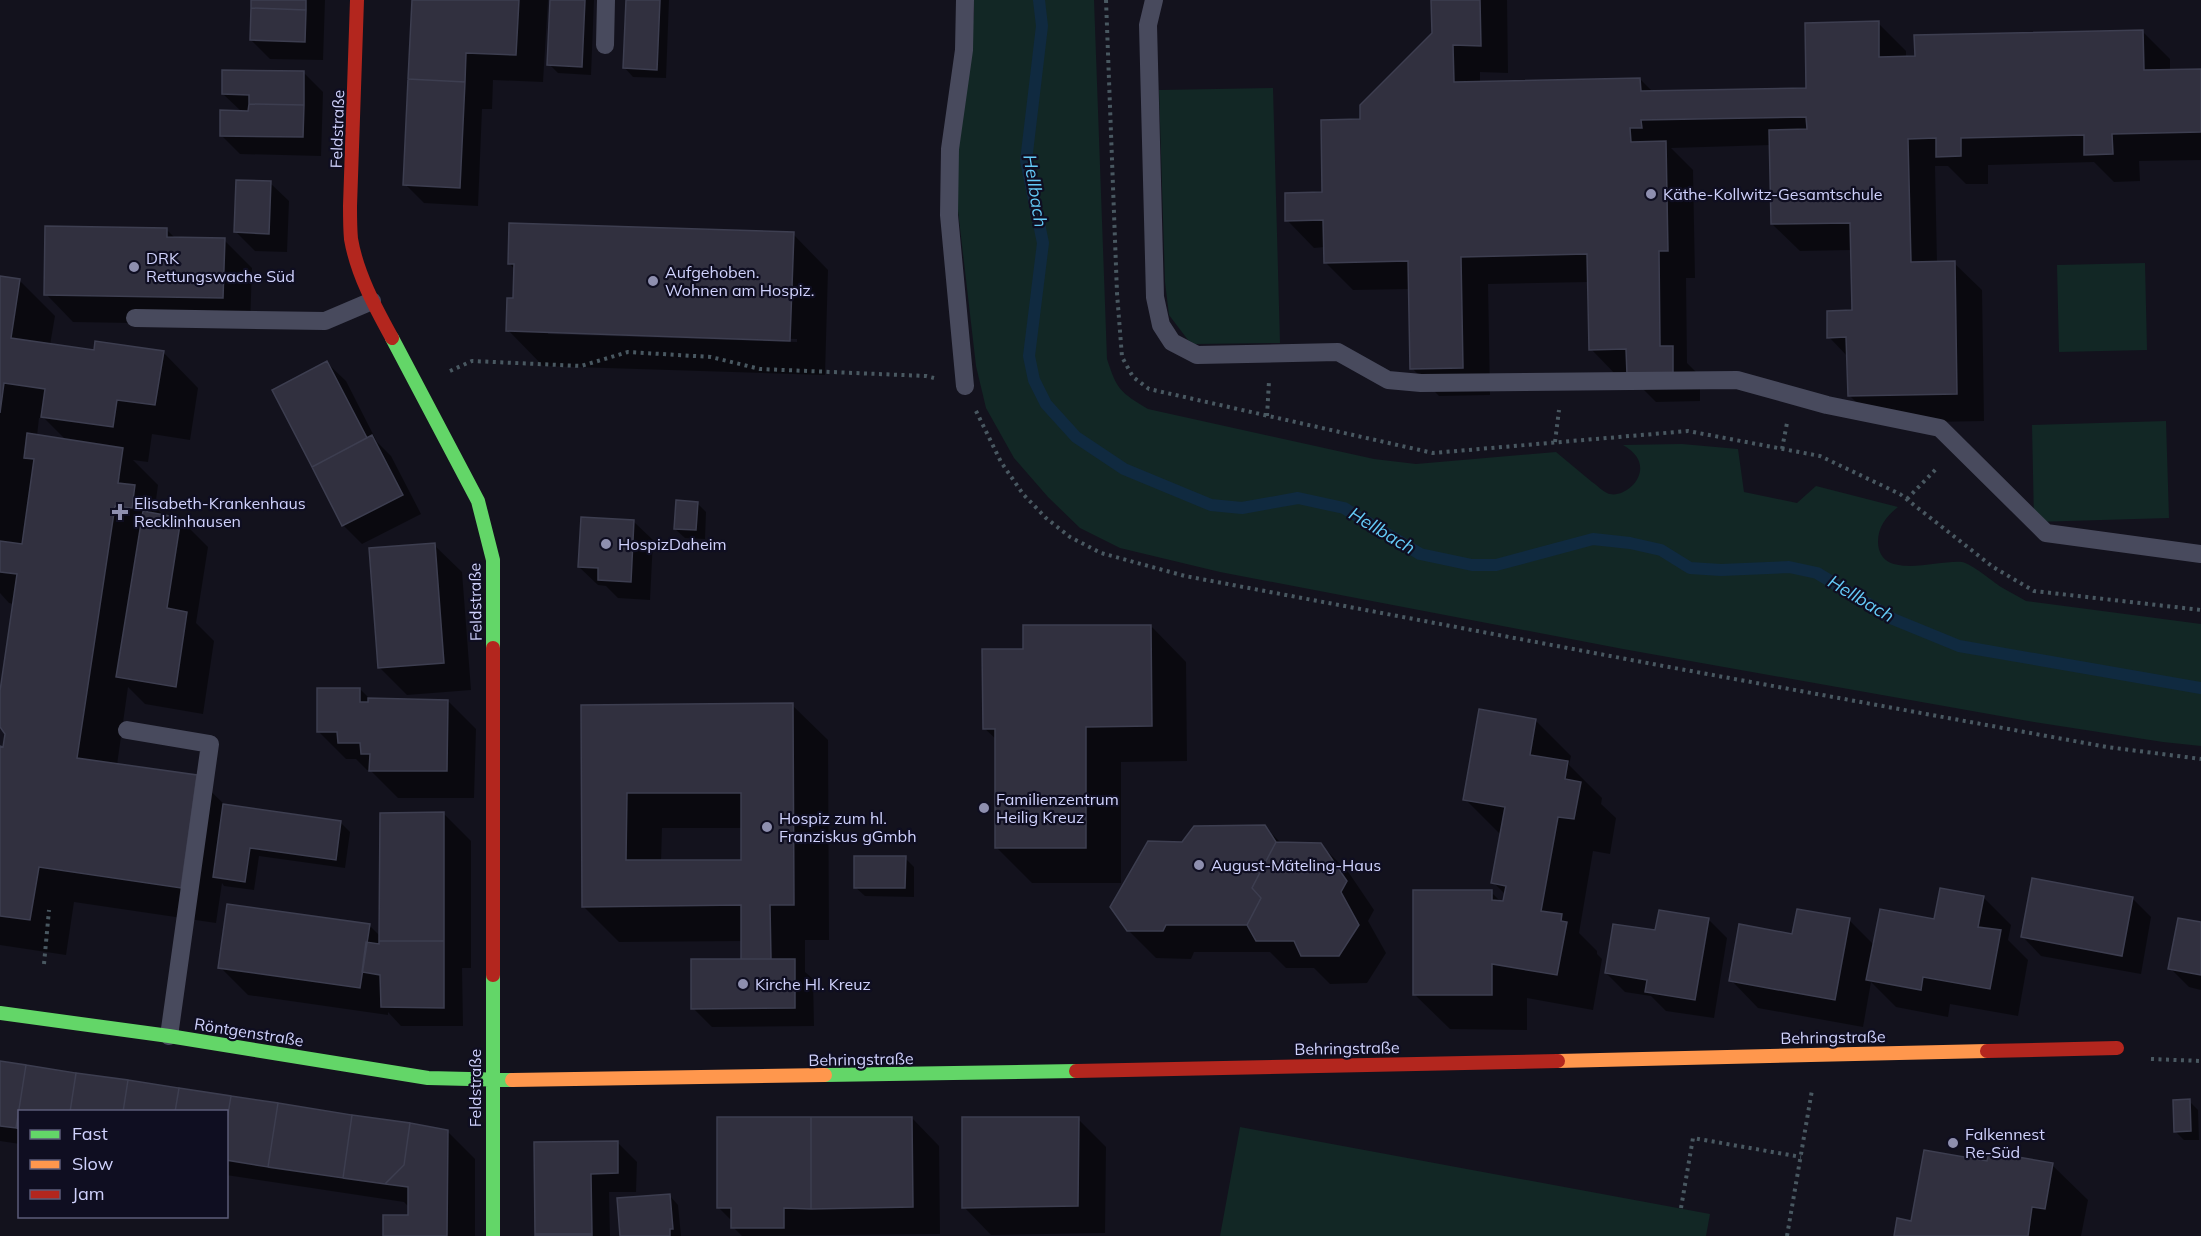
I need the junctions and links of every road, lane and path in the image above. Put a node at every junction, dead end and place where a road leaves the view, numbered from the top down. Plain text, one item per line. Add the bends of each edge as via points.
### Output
1 (357, 0) edge
2 (606, 0) edge
3 (965, 0) edge
4 (1154, 0) edge
5 (605, 45) dead end
6 (1139, 208) junction
7 (1113, 209) dead end
8 (372, 301) junction
9 (135, 318) dead end
10 (417, 386) junction
11 (965, 386) junction
12 (1269, 388) dead end
13 (1266, 416) dead end
14 (1557, 428) dead end
15 (1784, 439) dead end
16 (1555, 442) dead end
17 (1782, 449) dead end
18 (1932, 473) dead end
19 (1907, 499) dead end
20 (2201, 554) edge
21 (128, 730) dead end
22 (2201, 759) edge
23 (49, 910) dead end
24 (44, 964) dead end
25 (0, 1013) edge
26 (169, 1036) junction
27 (2117, 1048) joint
28 (1819, 1054) junction
29 (2201, 1061) edge
30 (492, 1079) junction
31 (1801, 1157) junction
32 (1681, 1208) dead end
33 (493, 1236) edge
34 (1787, 1236) edge

1 - 8 street, Feldstraße via 351,237
2 - 5 lane
3 - 11 lane via 964,50 950,149 949,215
4 - 6 lane via 1148,25
6 - 7 path
6 - 20 lane via 1161,325 1172,342 1197,355 1269,358 1338,352 1388,380 1421,383 1562,388 1737,380 1792,403 1827,405 1940,428 1953,451 2046,533
8 - 9 lane via 325,321
8 - 10 street, Feldstraße
10 - 11 path via 472,361 581,366 628,352 711,357 760,369 926,376
10 - 30 street, Feldstraße via 478,501 493,560
11 - 22 path via 1001,462 1023,494 1046,519 1101,553 1185,576 1634,661 2107,747
12 - 13 path
14 - 16 path
15 - 17 path
18 - 19 path
21 - 26 lane via 210,744
23 - 24 path
25 - 26 street, Röntgenstraße
26 - 30 street, Röntgenstraße via 428,1078
27 - 28 street, Behringstraße
27 - 29 path via 2156,1060
28 - 30 street, Behringstraße via 931,1075
28 - 31 path
30 - 33 street, Feldstraße
31 - 32 path via 1693,1138
31 - 34 path

